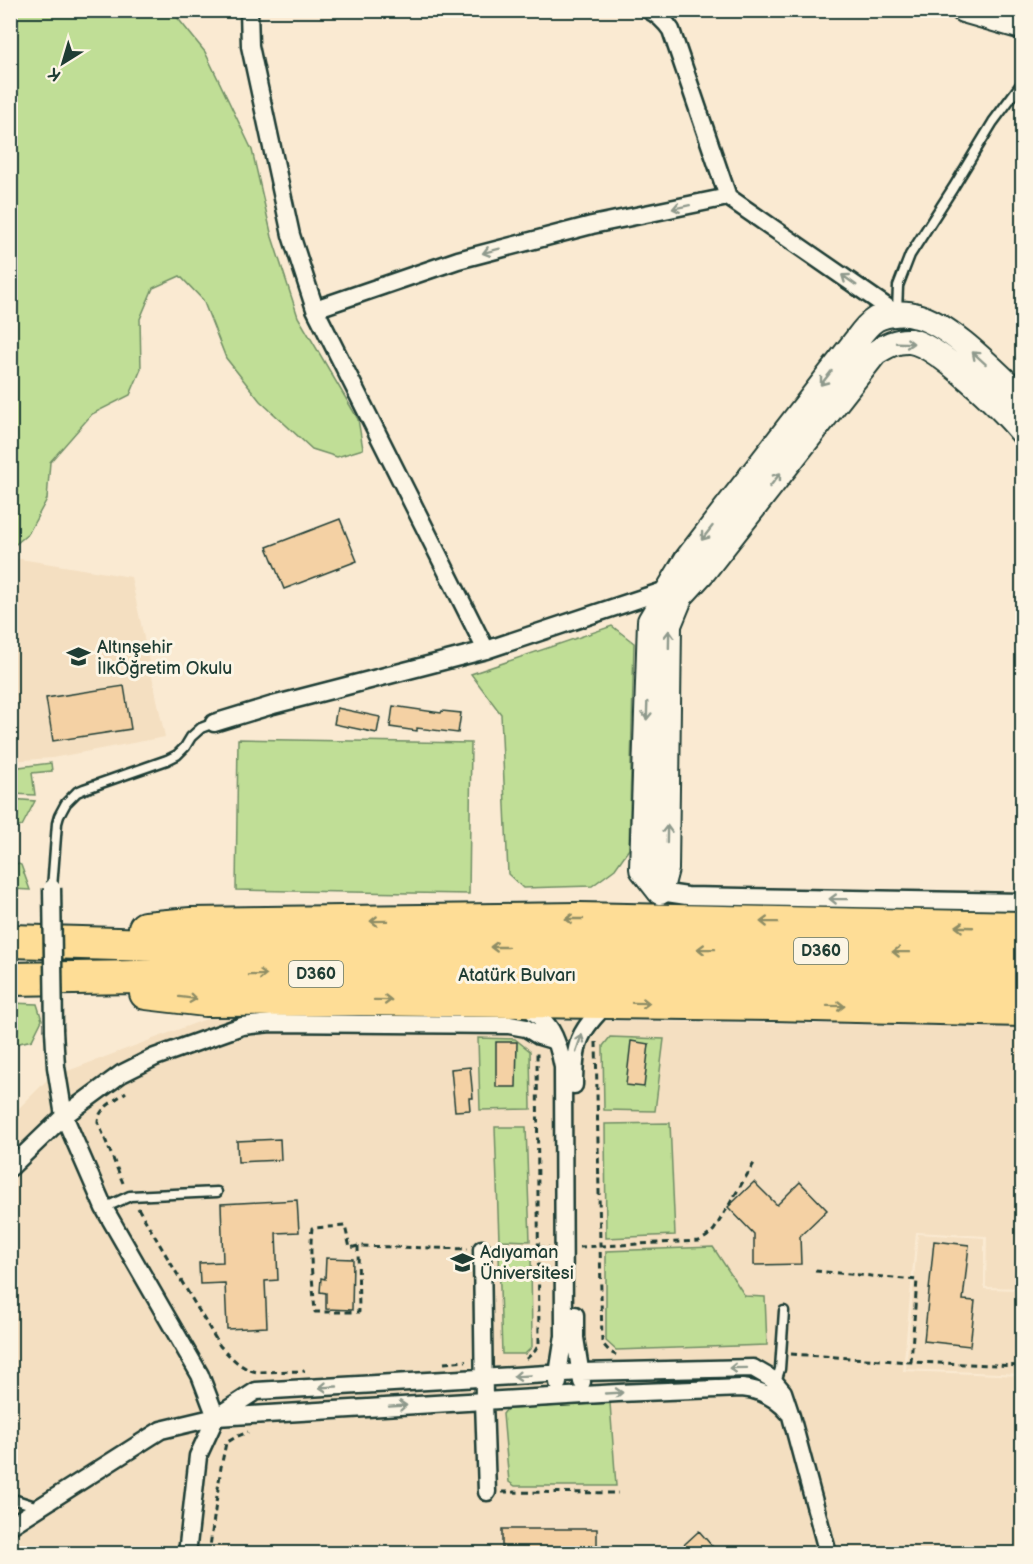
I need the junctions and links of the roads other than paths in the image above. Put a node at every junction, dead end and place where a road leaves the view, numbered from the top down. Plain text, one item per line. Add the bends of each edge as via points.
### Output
1 (249, 10) edge
2 (963, 10) edge
3 (658, 13) edge
4 (1023, 27) edge
5 (1023, 83) edge
6 (728, 197) junction
7 (315, 309) junction
8 (897, 314) junction
9 (1023, 397) edge
10 (1023, 432) edge
11 (675, 592) junction
12 (486, 650) junction
13 (214, 723) joint
14 (52, 888) joint
15 (660, 892) joint
16 (1023, 902) edge
17 (1023, 928) edge
18 (18, 941) edge
19 (1023, 954) edge
20 (18, 980) edge
21 (1023, 984) edge
22 (520, 1002) junction
23 (608, 1003) junction
24 (1023, 1010) edge
25 (556, 1041) junction
26 (64, 1116) junction
27 (10, 1168) edge
28 (217, 1192) dead end
29 (104, 1208) junction
30 (568, 1247) junction
31 (482, 1250) road end
32 (784, 1311) dead end
33 (581, 1372) junction
34 (558, 1374) junction
35 (484, 1378) junction
36 (772, 1389) junction
37 (582, 1395) junction
38 (559, 1396) junction
39 (484, 1401) junction
40 (216, 1417) junction
41 (487, 1492) road end
42 (10, 1498) edge
43 (39, 1508) junction
44 (10, 1526) edge
45 (187, 1554) edge
46 (828, 1554) edge

1 - 7 street via 250,46 291,235
2 - 4 street
3 - 6 street via 671,30
5 - 8 lane via 993,122 910,255 898,286
6 -> 7 street via 592,225 458,260
8 -> 6 street
7 - 12 street
9 -> 8 street via 941,327 917,316
8 -> 11 street via 877,319 866,328 687,559
11 -> 10 street via 711,562 875,353 892,342 910,341 930,349 956,368
11 - 12 street
11 - 15 street via 669,626 666,869
12 - 13 street
13 - 14 lane via 201,728 177,755 71,797 57,823
14 - 26 street, bridge via 54,1030
16 -> 15 street via 687,896
17 -> 18 highway via 579,919 190,924
19 -> 18 highway, Atatürk Bulvarı / D360 via 224,947
20 -> 21 highway, Atatürk Bulvarı / D360 via 328,974 609,975
20 -> 22 highway via 205,1000
22 - 23 highway
22 - 25 street via 537,1013
23 -> 24 highway
30 -> 23 street via 574,1058 582,1034
25 - 26 street via 509,1025 242,1026 155,1057 121,1074
25 - 30 street via 564,1067
26 - 27 street
26 - 29 street
28 - 29 lane via 130,1196
29 - 40 street via 200,1375
30 - 33 street
30 - 34 street
31 - 35 street
32 - 36 lane via 780,1369
33 - 34 street
36 -> 33 street via 762,1373 753,1368
33 - 37 street
34 -> 35 street
34 - 38 street
35 - 39 street
35 -> 40 street via 256,1391
37 -> 36 street
36 - 46 street via 783,1392
37 - 38 street
38 - 39 street
40 -> 39 street via 256,1422
39 - 41 street
40 - 43 street via 161,1430
40 - 45 street via 198,1456
42 - 43 lane
43 - 44 street

